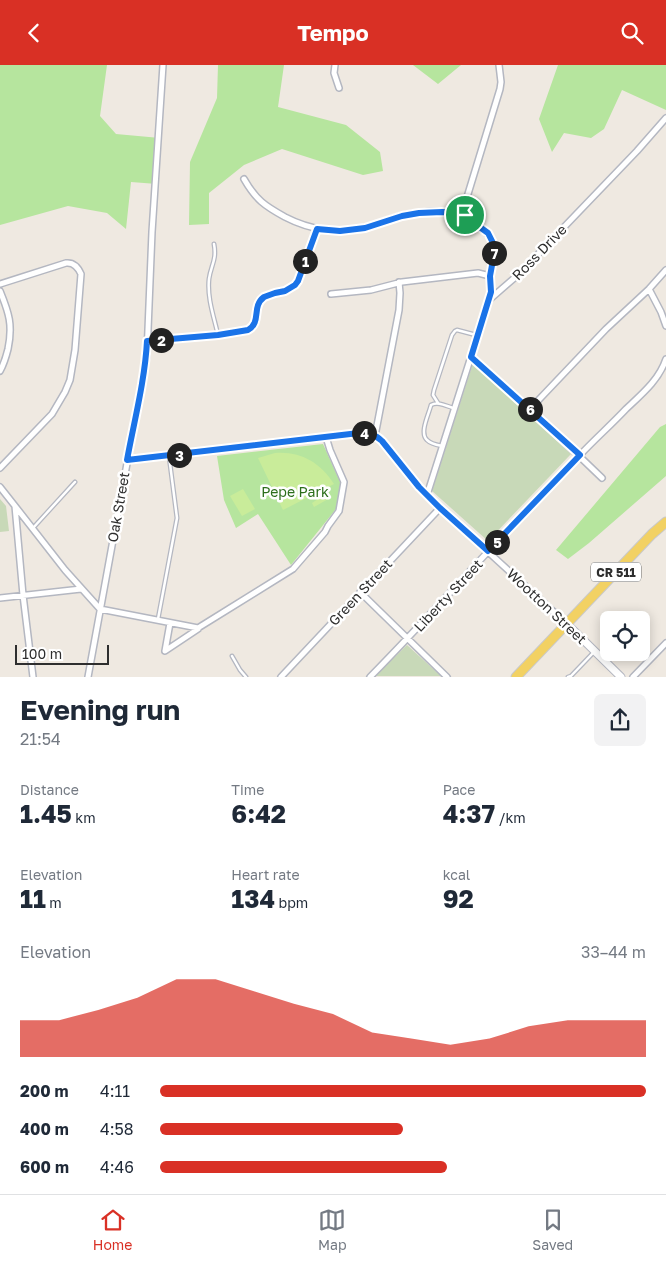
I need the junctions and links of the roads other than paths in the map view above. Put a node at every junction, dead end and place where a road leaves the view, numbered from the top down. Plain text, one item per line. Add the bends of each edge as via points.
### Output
1 (163, 65) edge
2 (335, 65) edge
3 (499, 65) edge
4 (339, 88) dead end
5 (666, 118) edge
6 (244, 179) dead end
7 (464, 213) junction
8 (317, 229) junction
9 (214, 244) dead end
10 (666, 270) edge
11 (490, 276) junction
12 (399, 282) junction
13 (0, 284) edge
14 (649, 289) junction
15 (0, 291) edge
16 (331, 294) dead end
17 (489, 301) junction
18 (666, 326) edge
19 (218, 335) junction
20 (478, 336) junction
21 (147, 341) junction
22 (471, 357) junction
23 (666, 359) edge
24 (665, 366) edge
25 (0, 371) edge
26 (438, 403) junction
27 (455, 409) junction
28 (530, 409) junction
29 (376, 436) junction
30 (326, 437) junction
31 (443, 447) junction
32 (580, 455) junction
33 (169, 456) junction
34 (127, 460) junction
35 (0, 468) edge
36 (602, 478) dead end
37 (75, 482) dead end
38 (0, 487) edge
39 (427, 495) junction
40 (15, 506) junction
41 (440, 508) junction
42 (666, 521) edge
43 (33, 528) junction
44 (488, 551) junction
45 (81, 589) junction
46 (360, 592) junction
47 (23, 595) junction
48 (0, 598) edge
49 (100, 609) junction
50 (157, 621) junction
51 (170, 623) junction
52 (566, 623) junction
53 (198, 628) junction
54 (408, 639) junction
55 (666, 643) edge
56 (595, 651) junction
57 (232, 656) dead end
58 (33, 677) edge
59 (88, 677) edge
60 (246, 677) edge
61 (280, 677) edge
62 (370, 677) edge
63 (447, 677) edge
64 (516, 677) edge
65 (568, 677) edge
66 (621, 677) edge
67 (633, 677) edge

1 - 21 street, Oak Street
2 - 4 street
3 - 7 street via 500,89
5 - 17 street, Ross Drive via 638,151
6 - 8 street via 252,194 265,205 290,220
7 - 8 street via 419,213 365,228
7 - 11 street via 488,233 494,245
8 - 19 street via 295,285 260,300 252,328
9 - 19 lane via 209,291
10 - 14 street
11 - 12 street via 478,273
11 - 17 street
12 - 16 street via 371,290
12 - 29 street via 399,310
13 - 35 street via 66,263 74,264 81,275 75,350 65,392 52,414
14 - 18 street
14 - 28 street
15 - 25 street via 11,328
17 - 20 street
19 - 21 street
20 - 22 street
20 - 26 lane via 454,331 434,390
21 - 34 street, Oak Street
22 - 27 street
22 - 28 street
23 - 24 street, Liberty Street
24 - 32 street, Liberty Street via 648,388
26 - 27 lane
26 - 31 lane via 431,405 423,431 426,440
27 - 31 street
28 - 32 street
29 - 30 street via 359,433
29 - 39 street, Wootton Street
30 - 33 street
30 - 53 street via 344,481 339,511 325,532 293,569
31 - 39 street
32 - 36 street
32 - 44 street, Liberty Street
33 - 34 street
33 - 50 lane via 177,518
34 - 49 street, Oak Street
37 - 43 lane
38 - 40 street
39 - 41 street, Wootton Street
40 - 43 street
40 - 47 street
41 - 44 street, Wootton Street
41 - 46 street, Green Street
42 - 52 main road, CR 511
43 - 45 street
44 - 52 street, Wootton Street
44 - 54 street, Liberty Street
45 - 47 street
45 - 49 street
46 - 54 street
46 - 61 street, Green Street
47 - 48 street
47 - 58 street
49 - 50 street
49 - 59 street, Oak Street
50 - 51 street
51 - 53 street
51 - 53 street via 165,651
52 - 56 street, Wootton Street
52 - 64 main road, CR 511
54 - 62 street, Liberty Street
54 - 63 street
55 - 67 street
56 - 65 lane
56 - 66 street, Wootton Street
57 - 60 lane

